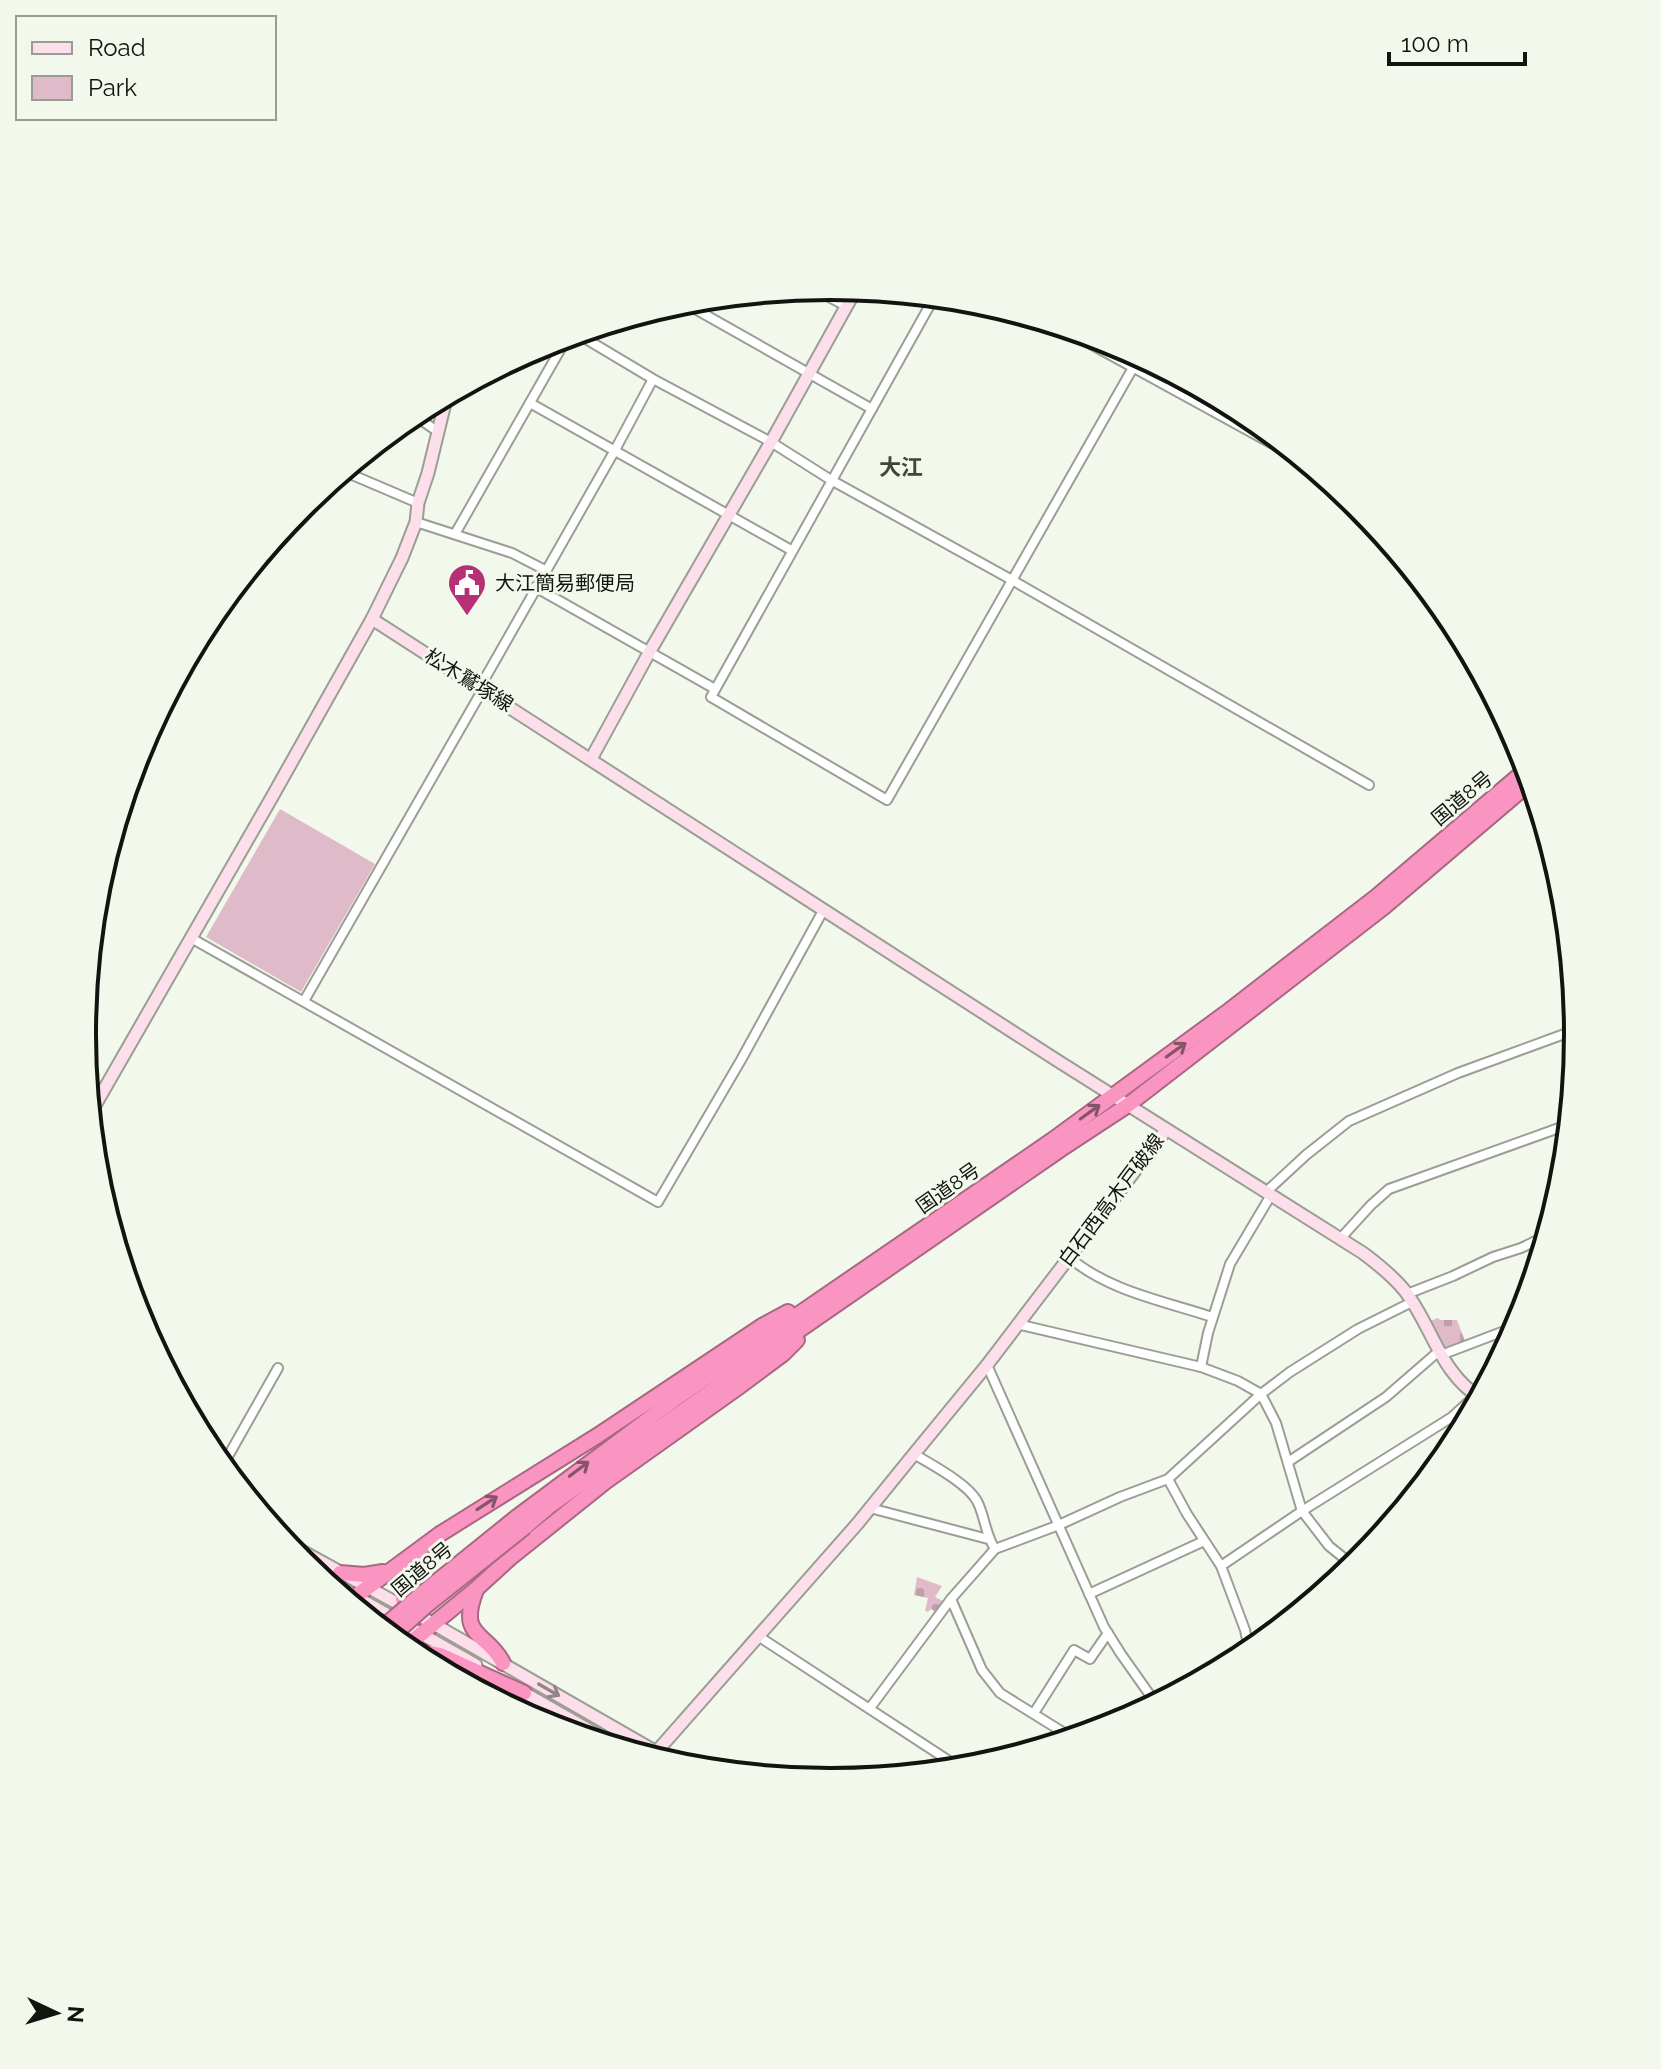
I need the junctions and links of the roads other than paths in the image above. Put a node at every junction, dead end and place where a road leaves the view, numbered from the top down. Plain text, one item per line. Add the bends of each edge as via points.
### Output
1 (835, 300) edge
2 (849, 301) edge
3 (846, 306) junction
4 (929, 307) edge
5 (700, 312) edge
6 (589, 341) edge
7 (559, 352) edge
8 (1134, 366) edge
9 (1136, 367) edge
10 (809, 374) junction
11 (653, 379) junction
12 (530, 403) junction
13 (872, 409) junction
14 (443, 411) edge
15 (424, 422) edge
16 (1244, 428) edge
17 (437, 431) junction
18 (771, 442) junction
19 (615, 450) junction
20 (354, 476) edge
21 (831, 480) junction
22 (418, 503) junction
23 (729, 515) junction
24 (416, 522) junction
25 (455, 534) junction
26 (791, 550) junction
27 (545, 570) junction
28 (1012, 580) junction
29 (535, 587) junction
30 (372, 619) junction
31 (650, 651) junction
32 (481, 688) junction
33 (715, 689) junction
34 (591, 759) junction
35 (1518, 777) edge
36 (1369, 785) dead end
37 (1523, 789) edge
38 (824, 909) junction
39 (191, 938) junction
40 (304, 1001) junction
41 (1565, 1034) edge
42 (1113, 1096) junction
43 (99, 1098) edge
44 (1128, 1105) junction
45 (1163, 1128) junction
46 (1559, 1128) edge
47 (1269, 1194) junction
48 (1340, 1239) junction
49 (1535, 1241) edge
50 (1069, 1257) junction
51 (851, 1279) junction
52 (1409, 1298) junction
53 (826, 1311) junction
54 (1212, 1317) junction
55 (1017, 1324) junction
56 (1502, 1331) edge
57 (1440, 1353) junction
58 (987, 1365) junction
59 (1201, 1367) junction
60 (278, 1368) dead end
61 (1472, 1392) edge
62 (1261, 1394) junction
63 (1463, 1409) edge
64 (914, 1454) junction
65 (229, 1455) edge
66 (1288, 1462) junction
67 (1168, 1479) junction
68 (870, 1508) junction
69 (1302, 1511) junction
70 (521, 1522) junction
71 (1059, 1525) junction
72 (988, 1539) junction
73 (1204, 1541) junction
74 (422, 1546) junction
75 (995, 1549) junction
76 (1346, 1559) edge
77 (318, 1560) edge
78 (1221, 1566) junction
79 (390, 1570) junction
80 (340, 1573) junction
81 (476, 1589) junction
82 (1089, 1594) junction
83 (356, 1595) edge
84 (951, 1599) junction
85 (404, 1607) junction
86 (389, 1621) edge
87 (389, 1622) edge
88 (403, 1623) junction
89 (400, 1629) edge
90 (426, 1629) junction
91 (1108, 1633) junction
92 (758, 1636) junction
93 (414, 1639) edge
94 (1247, 1639) edge
95 (503, 1663) junction
96 (461, 1670) edge
97 (524, 1693) junction
98 (1150, 1695) edge
99 (870, 1708) junction
100 (1034, 1713) junction
101 (579, 1724) edge
102 (1062, 1731) edge
103 (632, 1742) edge
104 (660, 1749) edge
105 (947, 1759) edge

1 - 3 street
2 - 3 main road
3 - 10 main road
4 - 13 street
5 - 10 street
6 - 11 street
7 - 12 street
8 - 28 street
9 - 16 street
10 - 13 street
10 - 18 main road
11 - 18 street
11 - 19 street
12 - 19 street
12 - 25 street
13 - 21 street
14 - 17 main road
15 - 17 street
17 - 22 main road
18 - 21 street
18 - 23 main road
19 - 23 street
19 - 27 street
20 - 22 street
21 - 26 street
21 - 28 street
22 - 24 main road
23 - 26 street
23 - 31 main road
24 - 25 street
24 - 30 main road
25 - 27 street
26 - 33 street
27 - 29 street
28 - 33 street via 887,800 711,697
28 - 36 street
29 - 31 street
29 - 32 street
30 - 32 main road, 松木鷲塚線
30 - 39 main road
31 - 33 street
31 - 34 main road
32 - 34 main road, 松木鷲塚線
32 - 40 street
34 - 38 main road, 白石西高木戸破線
42 -> 35 highway, 国道8号 via 1376,897
37 - 44 highway, 国道8号 via 1384,907
38 - 40 street via 658,1202
38 - 42 main road, 白石西高木戸破線
39 - 40 street
39 - 43 main road
41 - 47 street via 1349,1121
42 - 44 main road, 白石西高木戸破線
51 -> 42 highway, 国道8号
44 - 45 main road, 白石西高木戸破線
44 - 53 highway, 国道8号
45 - 47 main road
45 - 50 main road, 白石西高木戸破線
46 - 48 street via 1389,1189
47 - 48 main road
47 - 54 street via 1230,1264
48 - 52 main road via 1388,1271
49 - 52 street
50 - 54 street via 1112,1284
50 - 55 main road, 白石西高木戸破線
70 -> 51 highway, 国道8号 via 590,1461
74 -> 51 highway via 762,1326
52 - 57 main road
52 - 62 street
53 - 70 highway, 国道8号
53 - 81 highway via 783,1354 605,1482
54 - 59 street
55 - 58 main road, 白石西高木戸破線
55 - 59 street
56 - 57 street
57 - 61 main road
57 - 66 street via 1349,1424
58 - 64 main road, 白石西高木戸破線
58 - 71 street
59 - 62 street
60 - 65 street
62 - 66 street
62 - 67 street
63 - 69 street
64 - 68 main road, 白石西高木戸破線
64 - 72 street via 968,1489
66 - 69 street
67 - 71 street
67 - 73 street
68 - 72 street
68 - 92 main road, 白石西高木戸破線
69 - 76 street
69 - 78 street
70 - 87 highway, 国道8号, bridge
70 - 89 highway, 国道8号, bridge
71 - 75 street
71 - 82 street
72 - 75 street
73 - 78 street
73 - 82 street
74 - 79 highway
74 - 85 highway via 403,1579
75 - 84 street
77 - 80 main road
78 - 94 street
79 - 80 highway via 376,1575
79 - 83 highway
80 - 83 main road
81 - 90 highway
81 - 95 highway via 469,1618
82 - 91 street
83 - 85 main road
83 - 88 main road
84 - 99 street
84 - 100 street via 982,1670 1000,1693
85 - 90 highway
86 - 88 highway
88 - 90 main road
90 - 93 highway
90 - 95 main road
90 - 97 main road
91 - 98 street
91 - 100 street via 1090,1659 1074,1650
92 - 99 street
92 - 104 main road, 白石西高木戸破線
95 -> 103 main road
96 - 97 highway
97 - 101 main road
99 - 105 street
100 - 102 street

